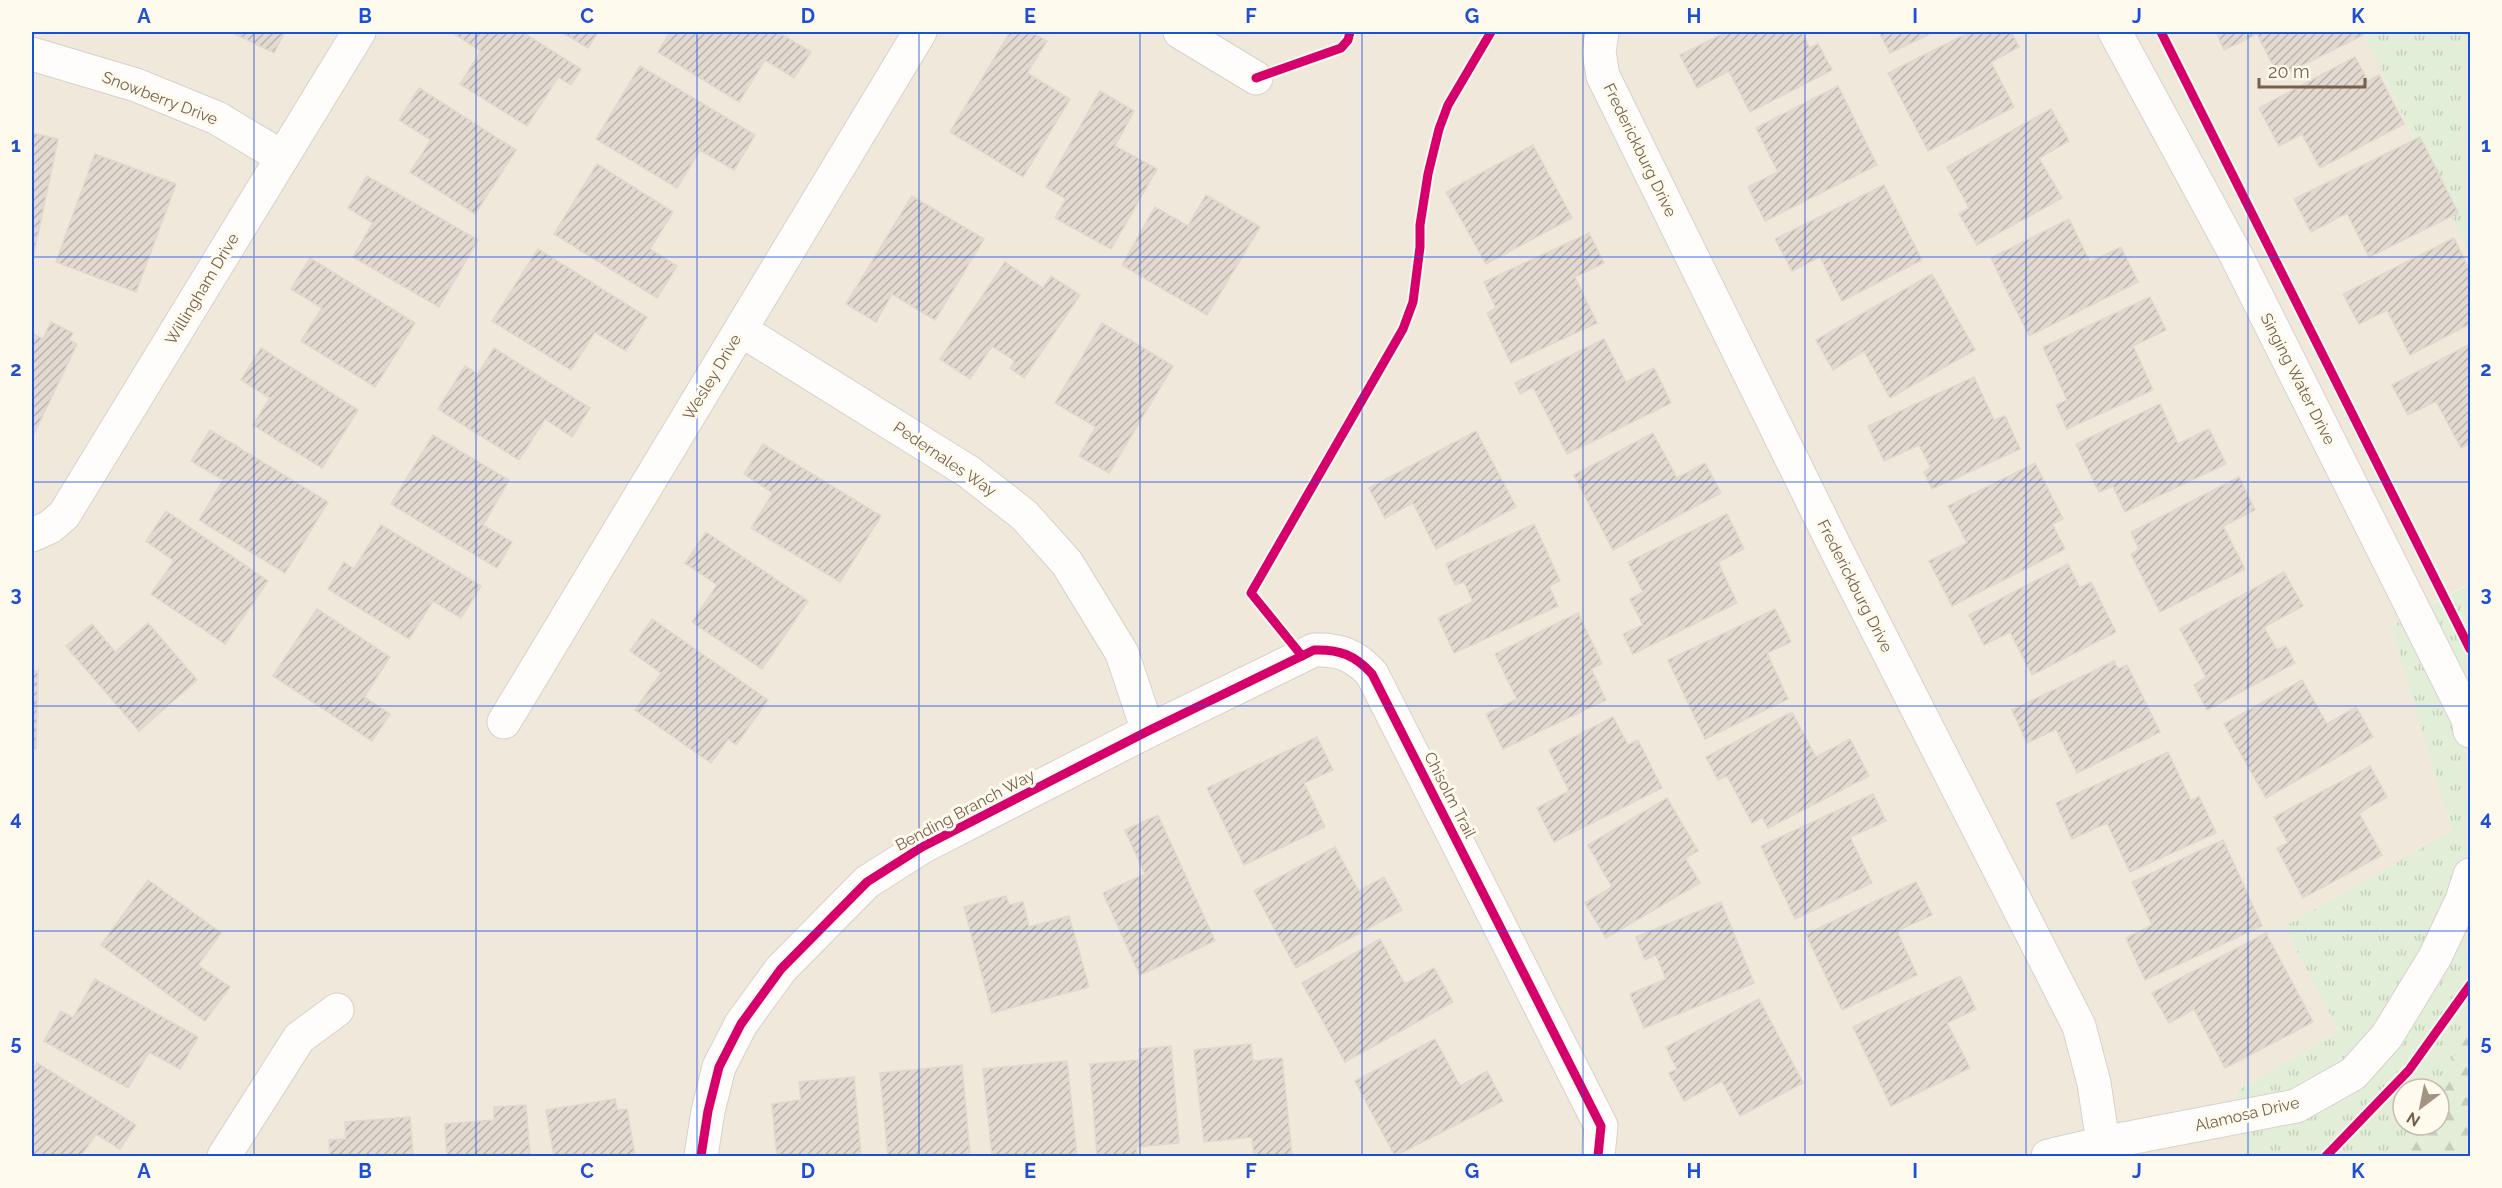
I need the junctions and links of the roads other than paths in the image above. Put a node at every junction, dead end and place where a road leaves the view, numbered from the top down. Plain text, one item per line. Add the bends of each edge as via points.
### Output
1 (359, 32) edge
2 (920, 32) edge
3 (1180, 32) edge
4 (1602, 32) edge
5 (2115, 32) edge
6 (32, 54) edge
7 (1256, 78) dead end
8 (282, 157) junction
9 (741, 330) junction
10 (33, 535) edge
11 (504, 722) dead end
12 (1148, 731) junction
13 (2470, 731) edge
14 (2470, 875) edge
15 (336, 1010) dead end
16 (2103, 1143) junction
17 (224, 1156) edge
18 (701, 1156) edge
19 (1598, 1156) edge
20 (2048, 1156) edge

1 - 8 street, Willingham Drive
2 - 9 street, Wesley Drive
3 - 7 street
4 - 16 street, Frederickburg Drive via 1599,52 1603,76 1841,560 2079,1026 2094,1083
5 - 13 street, Singing Water Drive via 2241,265 2469,719
6 - 8 street, Snowberry Drive via 136,85 217,118
8 - 10 street, Willingham Drive via 64,515
9 - 11 street, Wesley Drive
9 - 12 street, Pedernales Way via 969,472 1024,515 1068,563 1122,653
12 - 18 street, Bending Branch Way via 922,848 867,882 781,969 741,1024 719,1067
12 - 19 street, Chisolm Trail via 1314,650 1347,653 1361,662 1372,674 1601,1126
14 - 16 street, Alamosa Drive via 2435,957 2387,1036 2353,1074 2296,1106
15 - 17 street via 299,1038
16 - 20 street, Alamosa Drive

